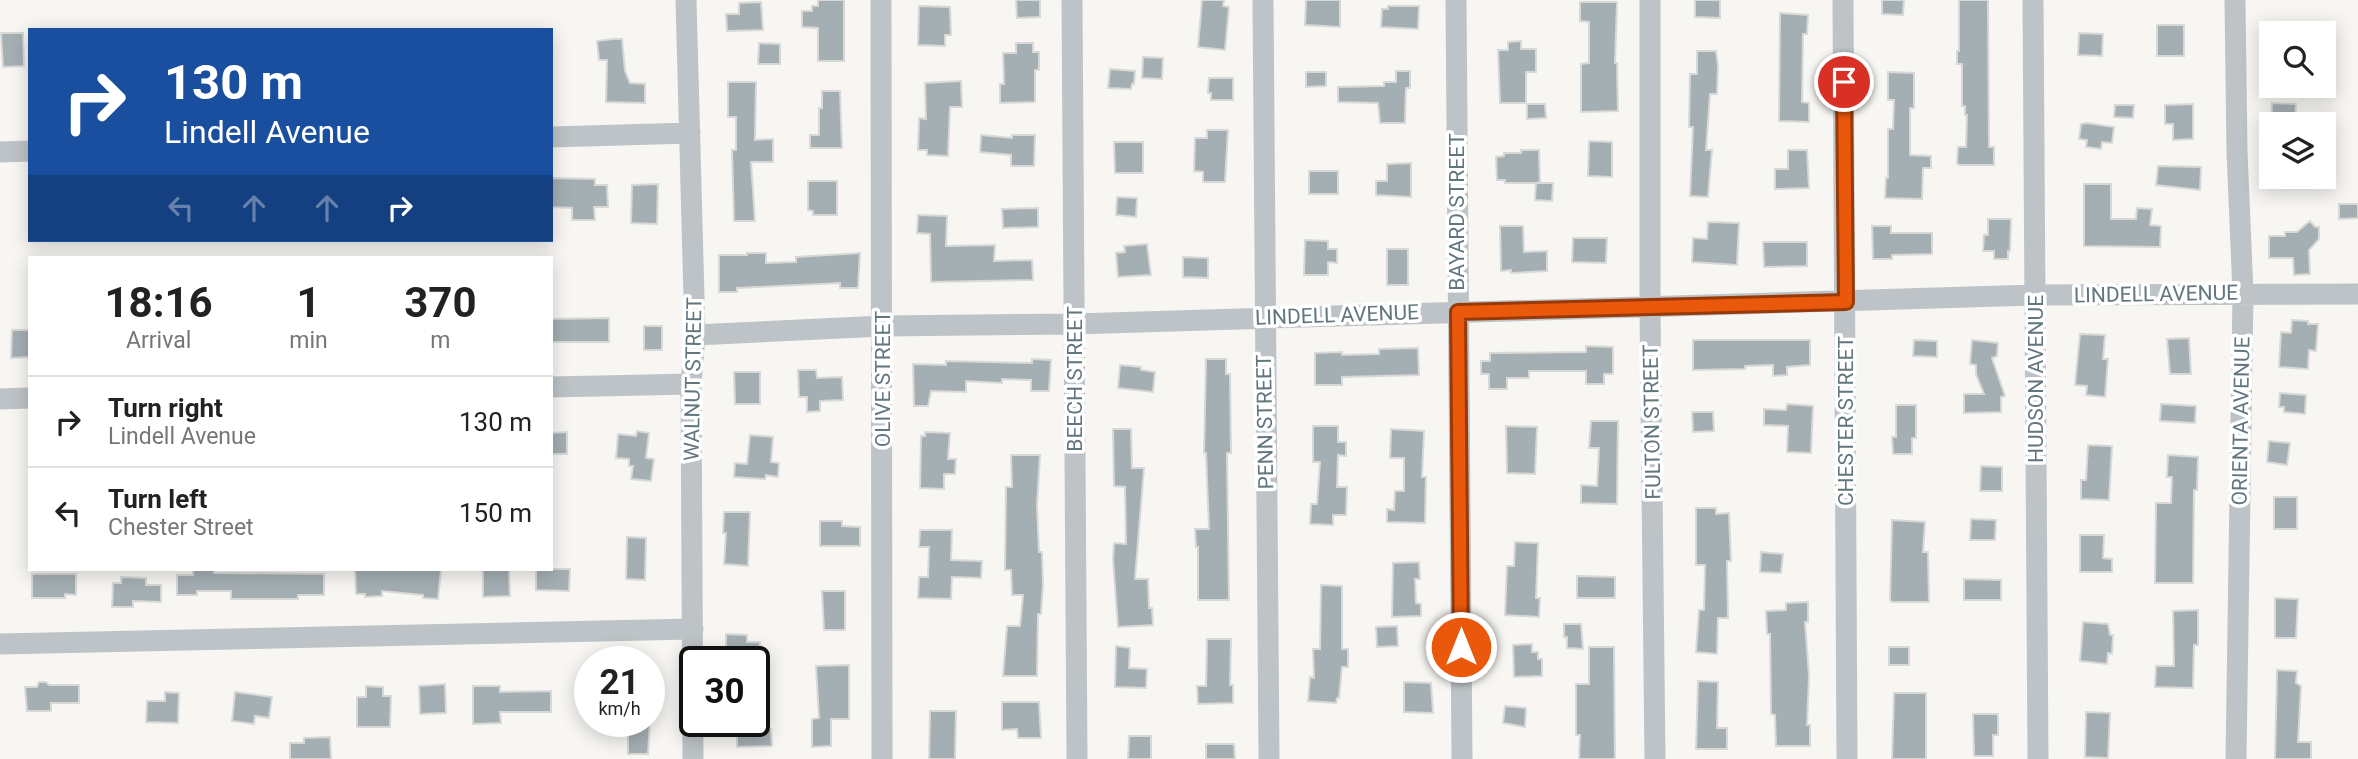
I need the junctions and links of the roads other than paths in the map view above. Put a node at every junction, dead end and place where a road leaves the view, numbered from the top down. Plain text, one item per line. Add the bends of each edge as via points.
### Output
1 (686, 0) edge
2 (881, 0) edge
3 (1072, 0) edge
4 (1262, 0) edge
5 (1456, 0) edge
6 (1650, 0) edge
7 (1843, 0) edge
8 (2033, 0) edge
9 (2235, 0) edge
10 (690, 134) junction
11 (553, 137) edge
12 (28, 151) edge
13 (0, 152) edge
14 (2243, 293) junction
15 (2358, 294) edge
16 (2035, 295) junction
17 (1846, 302) junction
18 (1650, 309) junction
19 (1458, 312) junction
20 (1264, 317) junction
21 (1075, 324) junction
22 (883, 326) junction
23 (695, 335) junction
24 (691, 384) junction
25 (553, 387) edge
26 (28, 398) edge
27 (0, 399) edge
28 (693, 629) junction
29 (0, 643) edge
30 (693, 759) edge
31 (882, 759) edge
32 (1077, 759) edge
33 (1269, 759) edge
34 (1462, 759) edge
35 (1655, 759) edge
36 (1847, 759) edge
37 (2038, 759) edge
38 (2236, 759) edge

1 - 10 street, WALNUT STREET
2 - 22 street, OLIVE STREET
3 - 21 street, BEECH STREET
4 - 20 street, PENN STREET
5 - 19 street, BAYARD STREET
6 - 18 street, FULTON STREET
7 - 17 street, CHESTER STREET
8 - 16 street, HUDSON AVENUE
9 - 14 street, ORIENTA AVENUE
10 - 11 street
10 - 23 street, WALNUT STREET
12 - 13 street
14 - 15 street, LINDELL AVENUE
14 - 16 street, LINDELL AVENUE
14 - 38 street, ORIENTA AVENUE
16 - 17 street, LINDELL AVENUE
16 - 37 street, HUDSON AVENUE
17 - 18 street, LINDELL AVENUE
17 - 36 street, CHESTER STREET
18 - 19 street, LINDELL AVENUE
18 - 35 street, FULTON STREET
19 - 20 street, LINDELL AVENUE
19 - 34 street, BAYARD STREET
20 - 21 street, LINDELL AVENUE
20 - 33 street, PENN STREET
21 - 22 street, LINDELL AVENUE
21 - 32 street, BEECH STREET
22 - 23 street, LINDELL AVENUE
22 - 31 street, OLIVE STREET
23 - 24 street, WALNUT STREET
24 - 25 street
24 - 28 street, WALNUT STREET
26 - 27 street
28 - 29 street
28 - 30 street, WALNUT STREET

